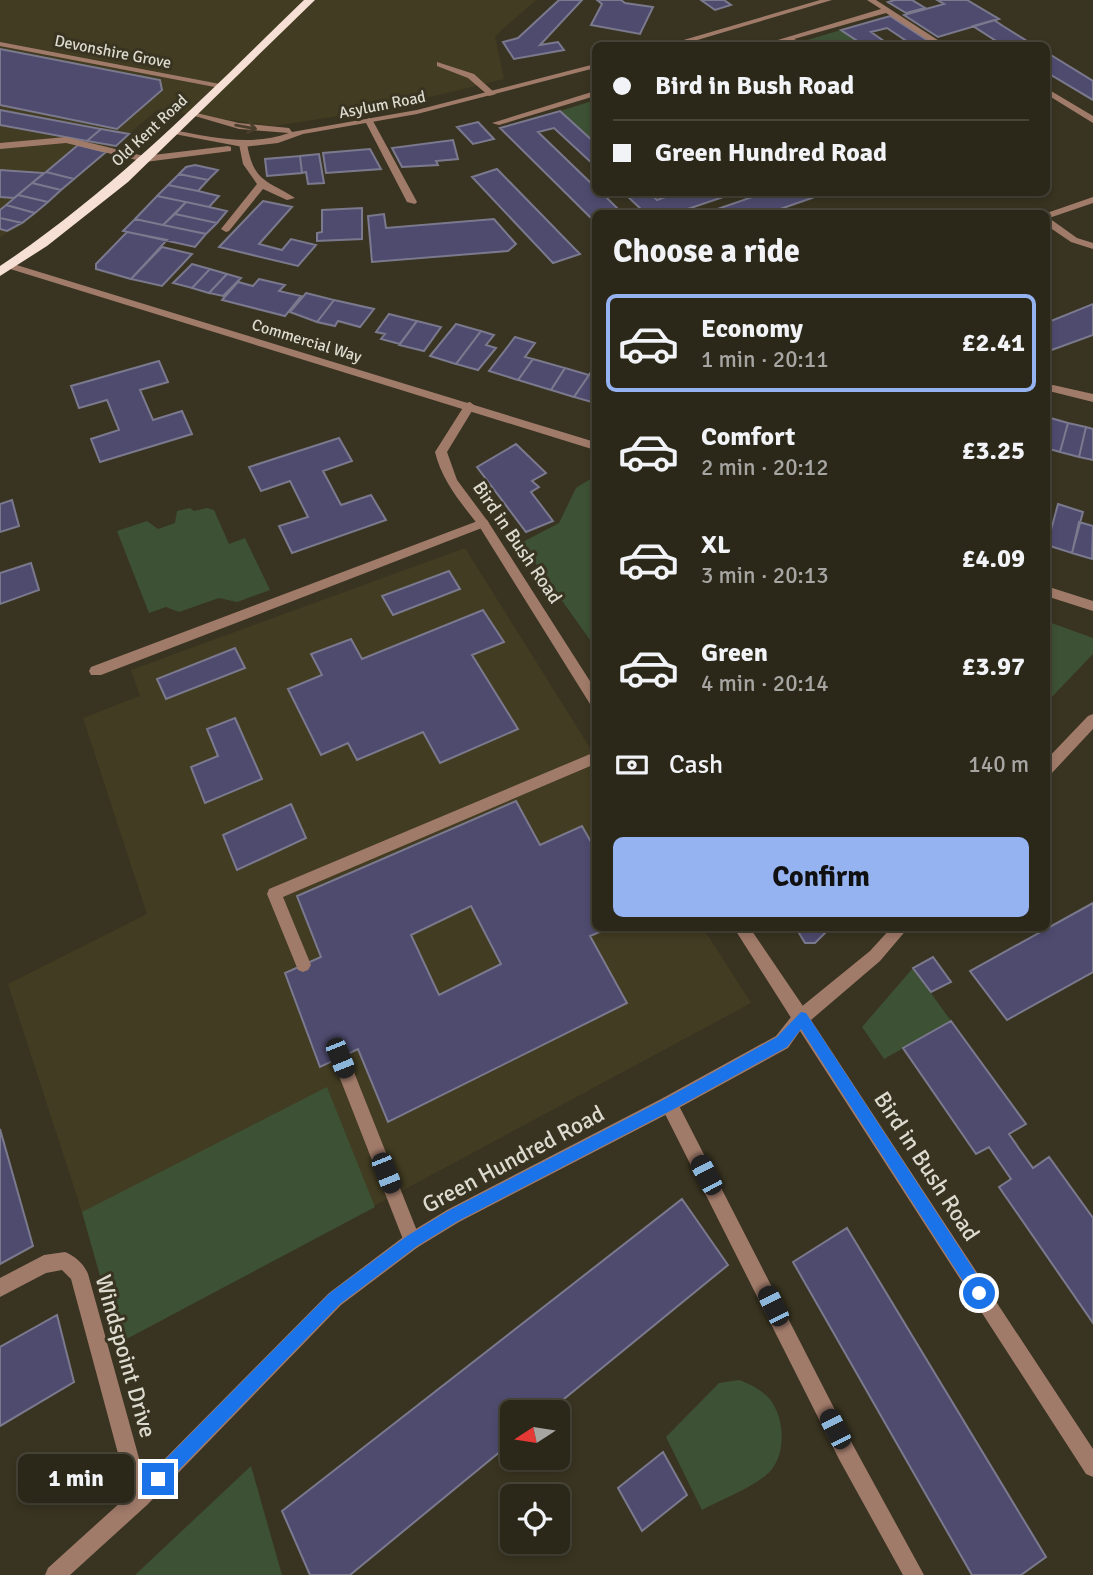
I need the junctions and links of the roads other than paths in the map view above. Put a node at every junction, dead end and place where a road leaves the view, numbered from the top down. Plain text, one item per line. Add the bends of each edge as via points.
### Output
1 (310, 0) edge
2 (824, 0) edge
3 (871, 0) edge
4 (887, 10) junction
5 (786, 39) junction
6 (681, 42) edge
7 (776, 42) edge
8 (795, 42) edge
9 (937, 42) edge
10 (0, 44) edge
11 (440, 64) dead end
12 (592, 67) edge
13 (220, 86) junction
14 (1050, 93) edge
15 (492, 94) junction
16 (592, 94) edge
17 (192, 114) junction
18 (1093, 120) edge
19 (369, 121) junction
20 (496, 123) dead end
21 (301, 132) junction
22 (173, 133) junction
23 (243, 144) junction
24 (0, 146) edge
25 (145, 159) junction
26 (261, 186) junction
27 (290, 198) dead end
28 (1093, 200) edge
29 (412, 202) dead end
30 (1050, 216) edge
31 (1050, 221) edge
32 (226, 229) dead end
33 (1093, 246) edge
34 (5, 269) edge
35 (1050, 389) edge
36 (1093, 398) edge
37 (470, 406) junction
38 (592, 445) edge
39 (483, 523) junction
40 (1050, 592) edge
41 (1093, 606) edge
42 (96, 671) dead end
43 (592, 695) edge
44 (1093, 720) edge
45 (592, 759) edge
46 (1050, 766) edge
47 (743, 931) edge
48 (897, 931) edge
49 (303, 965) dead end
50 (801, 1018) junction
51 (340, 1058) dead end
52 (669, 1104) junction
53 (412, 1241) junction
54 (0, 1288) edge
55 (1093, 1467) edge
56 (140, 1498) junction
57 (55, 1575) edge
58 (914, 1575) edge

1 - 13 highway, Old Kent Road
2 - 6 street
3 - 4 street
4 - 5 street
4 - 9 street
5 - 7 street
5 - 8 street
10 - 13 street, Devonshire Grove
11 - 15 street via 471,76
12 - 15 street, Asylum Road
13 - 17 highway, Old Kent Road
14 - 18 street
15 - 19 street, Asylum Road
16 - 20 street
17 -> 21 street via 239,126
17 - 22 highway, Old Kent Road
19 - 21 street, Asylum Road
19 - 29 street
21 - 23 street, Asylum Road
22 - 23 street, Asylum Road
22 - 25 highway, Old Kent Road
23 - 25 street
23 - 26 street via 244,158
24 - 25 street via 66,140
25 - 34 highway, Old Kent Road via 61,230
26 - 27 street
26 - 32 street
28 - 30 street
31 - 33 street via 1074,240
34 - 37 street, Commercial Way
35 - 36 street
37 - 38 street, Commercial Way
37 - 39 street, Bird in Bush Road via 441,452 449,478
39 - 42 street
39 - 43 street, Bird in Bush Road
40 - 41 street
44 - 46 street
45 - 49 street via 275,894
47 - 50 street, Bird in Bush Road
48 - 50 street, Green Hundred Road via 875,956
50 - 52 street, Green Hundred Road via 782,1042
50 - 55 street, Bird in Bush Road
51 - 53 street
52 - 53 street, Green Hundred Road
52 - 58 street via 847,1454
53 - 56 street, Green Hundred Road via 335,1299
54 - 56 street, Windspoint Drive via 44,1264 65,1261 79,1274
56 - 57 street, Green Hundred Road

